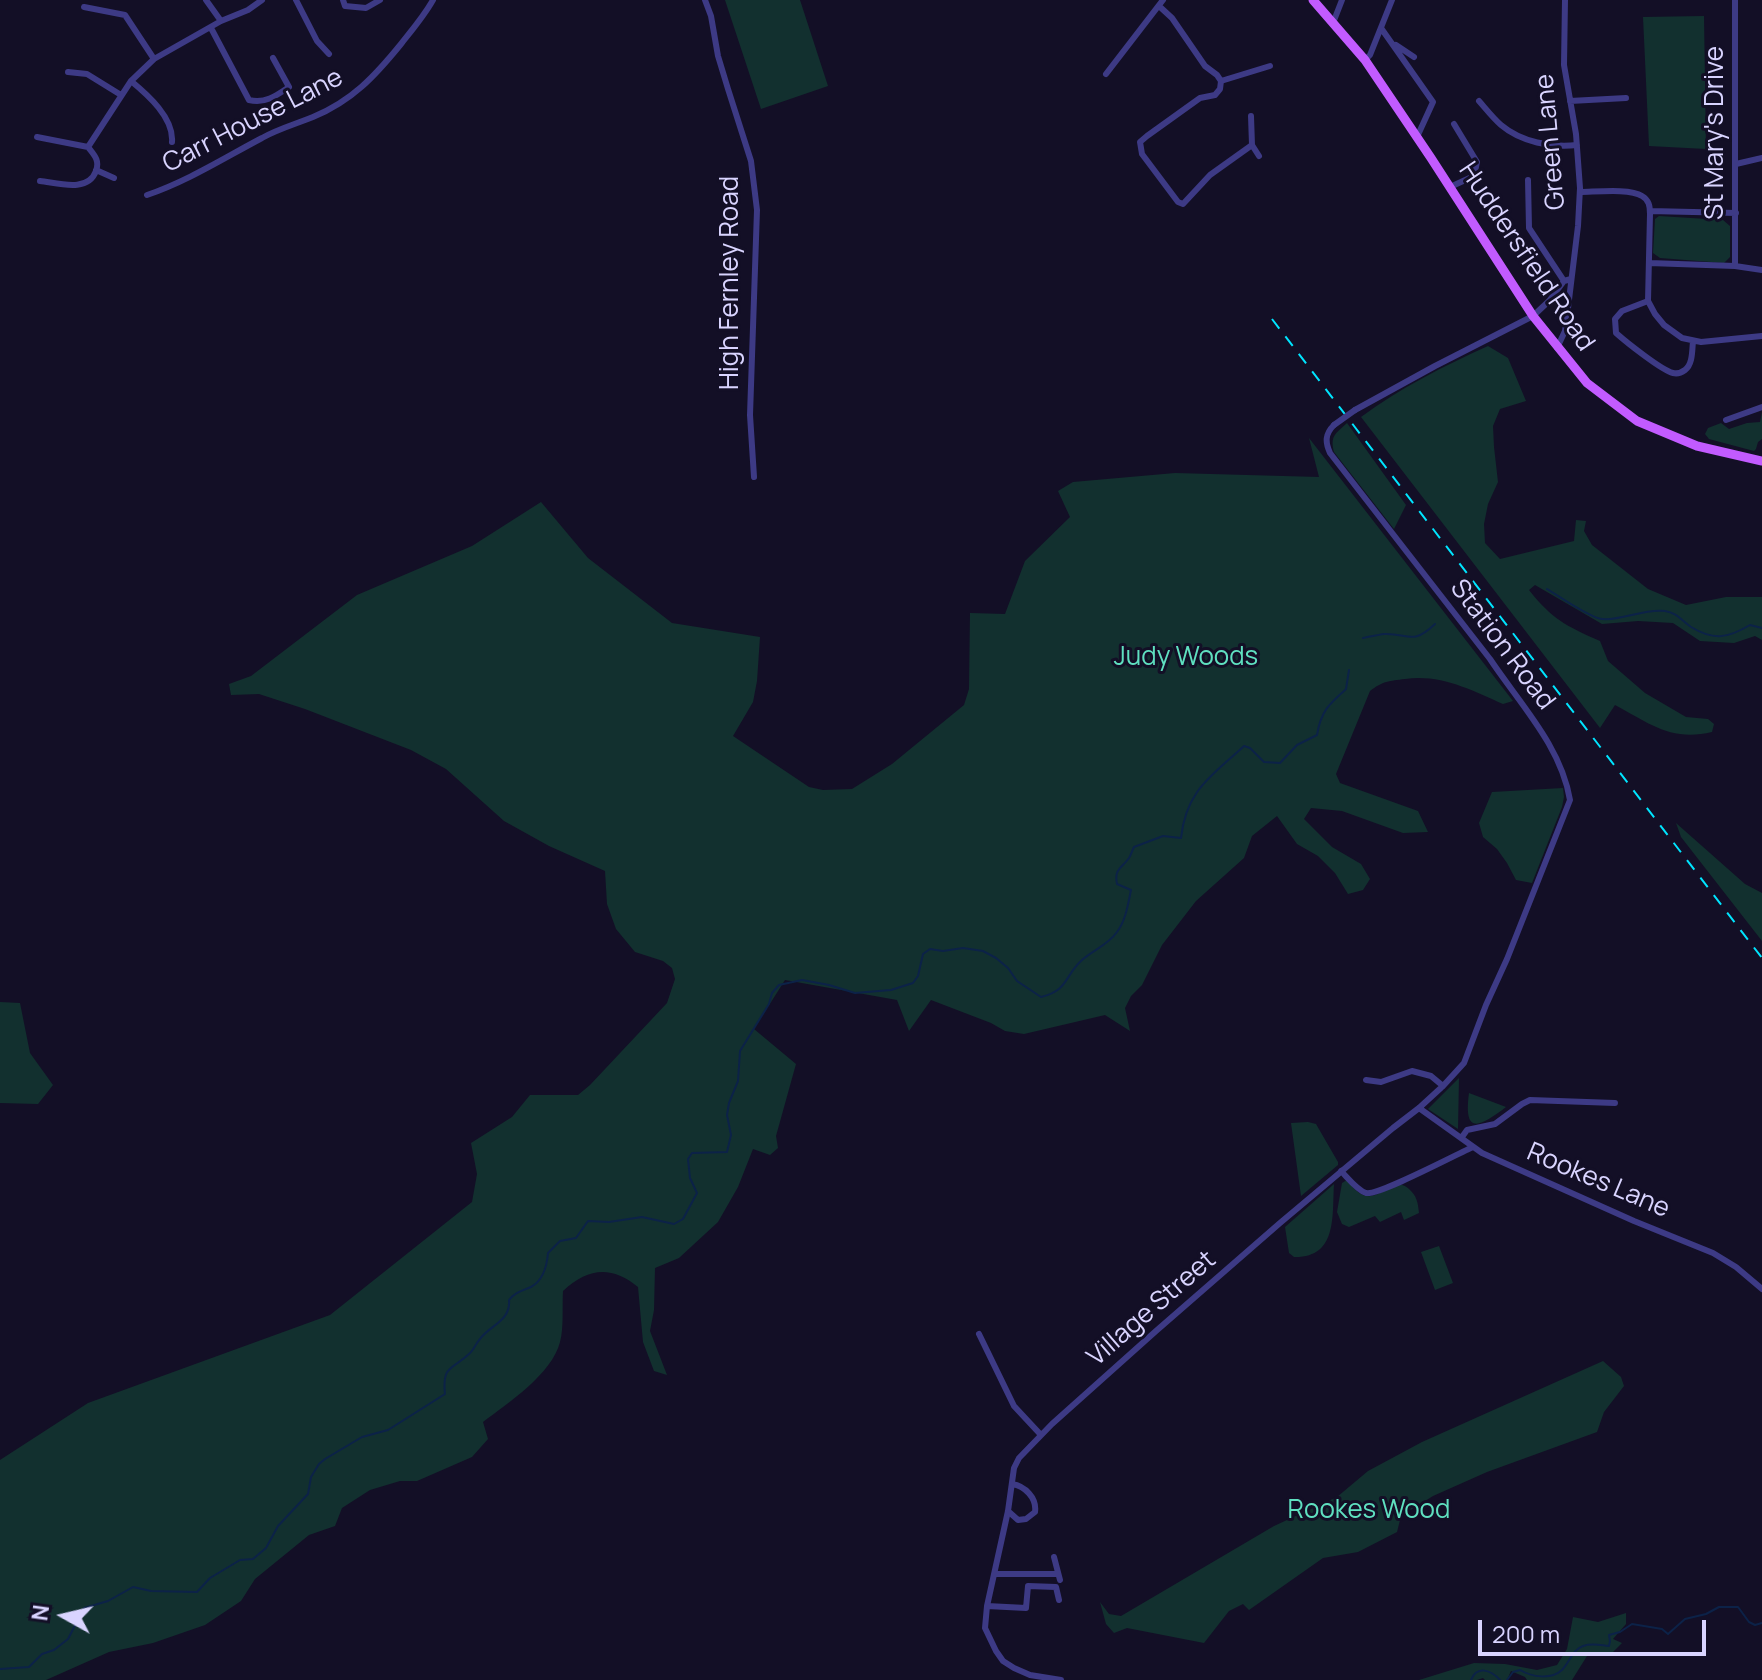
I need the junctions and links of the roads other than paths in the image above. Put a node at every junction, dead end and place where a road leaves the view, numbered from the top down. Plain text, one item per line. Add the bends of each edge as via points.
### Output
1 (206, 0) edge
2 (262, 0) edge
3 (296, 0) edge
4 (343, 0) edge
5 (380, 0) edge
6 (424, 0) edge
7 (433, 0) edge
8 (705, 0) edge
9 (1313, 0) edge
10 (1342, 0) edge
11 (1392, 0) edge
12 (1565, 0) edge
13 (1735, 0) edge
14 (1161, 3) edge
15 (84, 7) dead end
16 (426, 12) junction
17 (221, 21) junction
18 (1333, 23) junction
19 (211, 28) junction
20 (1381, 28) junction
21 (1393, 43) junction
22 (329, 54) dead end
23 (1414, 57) dead end
24 (273, 58) dead end
25 (154, 59) junction
26 (1365, 60) junction
27 (1270, 66) dead end
28 (68, 72) dead end
29 (1106, 74) dead end
30 (131, 81) junction
31 (1221, 81) junction
32 (121, 95) junction
33 (1626, 98) dead end
34 (1479, 101) dead end
35 (1570, 101) junction
36 (1251, 116) dead end
37 (1454, 124) dead end
38 (37, 137) dead end
39 (1417, 137) junction
40 (172, 142) dead end
41 (1252, 145) junction
42 (1577, 145) junction
43 (88, 147) junction
44 (1259, 156) dead end
45 (1762, 158) edge
46 (1736, 164) junction
47 (96, 170) junction
48 (114, 178) dead end
49 (1528, 180) dead end
50 (40, 181) dead end
51 (1450, 187) junction
52 (1580, 192) junction
53 (147, 195) dead end
54 (1650, 211) junction
55 (1736, 213) junction
56 (1649, 263) junction
57 (1735, 266) junction
58 (1762, 270) edge
59 (1568, 280) junction
60 (1648, 301) junction
61 (1533, 316) junction
62 (1762, 336) edge
63 (1693, 341) junction
64 (1557, 348) junction
65 (1762, 407) edge
66 (1726, 420) dead end
67 (1762, 461) edge
68 (754, 477) dead end
69 (1366, 1080) dead end
70 (1443, 1086) junction
71 (1615, 1103) dead end
72 (1419, 1108) junction
73 (1462, 1137) junction
74 (1473, 1147) junction
75 (1341, 1171) junction
76 (1762, 1289) edge
77 (979, 1334) dead end
78 (1041, 1435) junction
79 (1012, 1484) junction
80 (1008, 1511) junction
81 (1054, 1557) dead end
82 (994, 1574) junction
83 (1059, 1600) dead end
84 (987, 1606) junction
85 (1030, 1678) edge
86 (1061, 1680) edge

1 - 17 street
2 - 17 street
3 - 22 street
4 - 5 street via 345,6 366,8
6 - 16 street
7 - 16 street, Carr House Lane
8 - 68 street, High Fernley Road via 751,161 756,197 750,415
9 - 18 main road, Huddersfield Road
10 - 18 street
11 - 20 street
12 - 35 street, Green Lane via 1564,65
13 - 46 street, St Mary's Drive
14 - 29 street
14 - 31 street
15 - 25 street via 125,15
16 - 53 street, Carr House Lane via 379,71 348,98
17 - 19 street
18 - 26 main road, Huddersfield Road
19 - 24 street via 249,100 272,99 289,87
19 - 25 street
20 - 21 street
20 - 26 street
21 - 23 street
21 - 39 street via 1433,102
25 - 30 street
26 - 39 main road, Huddersfield Road
27 - 31 street
28 - 32 street via 87,74
30 - 32 street
30 - 40 street via 171,128
31 - 41 street via 1215,95 1200,98 1147,136 1140,150 1183,204 1210,175
32 - 43 street
33 - 35 street
34 - 42 street via 1504,128 1523,138
35 - 42 street, Green Lane
36 - 41 street
37 - 51 street via 1477,162 1474,176
38 - 43 street
39 - 51 main road, Huddersfield Road
41 - 44 street
42 - 52 street, Green Lane
43 - 47 street via 96,157
45 - 46 street
46 - 55 street, St Mary's Drive
47 - 48 street
47 - 50 street via 85,184
49 - 59 street via 1529,228
51 - 61 main road, Huddersfield Road
52 - 54 street via 1639,194
52 - 59 street, Green Lane
54 - 55 street
54 - 56 street
55 - 57 street, St Mary's Drive
56 - 57 street
56 - 60 street
57 - 58 street
59 - 61 street
59 - 64 street, Green Lane via 1565,331
60 - 63 street via 1664,325
60 - 63 street via 1622,311 1615,319 1616,333 1669,372 1679,373 1690,364
61 - 64 main road, Huddersfield Road
61 - 70 street, Station Road, bridge via 1355,410 1329,429 1326,441 1330,453 1490,659 1536,724 1567,781 1570,800 1507,959 1464,1063
62 - 63 street
64 - 67 main road, Huddersfield Road via 1587,383 1637,421 1697,446
65 - 66 street
69 - 70 street via 1381,1082 1412,1071
70 - 72 street, Station Road
71 - 73 street via 1530,1100 1495,1124 1467,1130
72 - 73 street, Rookes Lane
72 - 75 street, Village Street
73 - 74 street, Rookes Lane
74 - 75 street via 1370,1194
74 - 76 street, Rookes Lane via 1713,1253
75 - 78 street, Village Street
77 - 78 street via 1014,1406
78 - 79 street, Village Street via 1019,1458
79 - 80 street, Village Street
79 - 80 street via 1022,1486 1036,1506 1026,1519 1018,1520
80 - 82 street, Village Street
81 - 82 street via 1059,1577
82 - 84 street, Village Street
83 - 84 street via 1056,1587 1028,1586 1026,1608
84 - 85 street via 985,1628 996,1651
85 - 86 street

